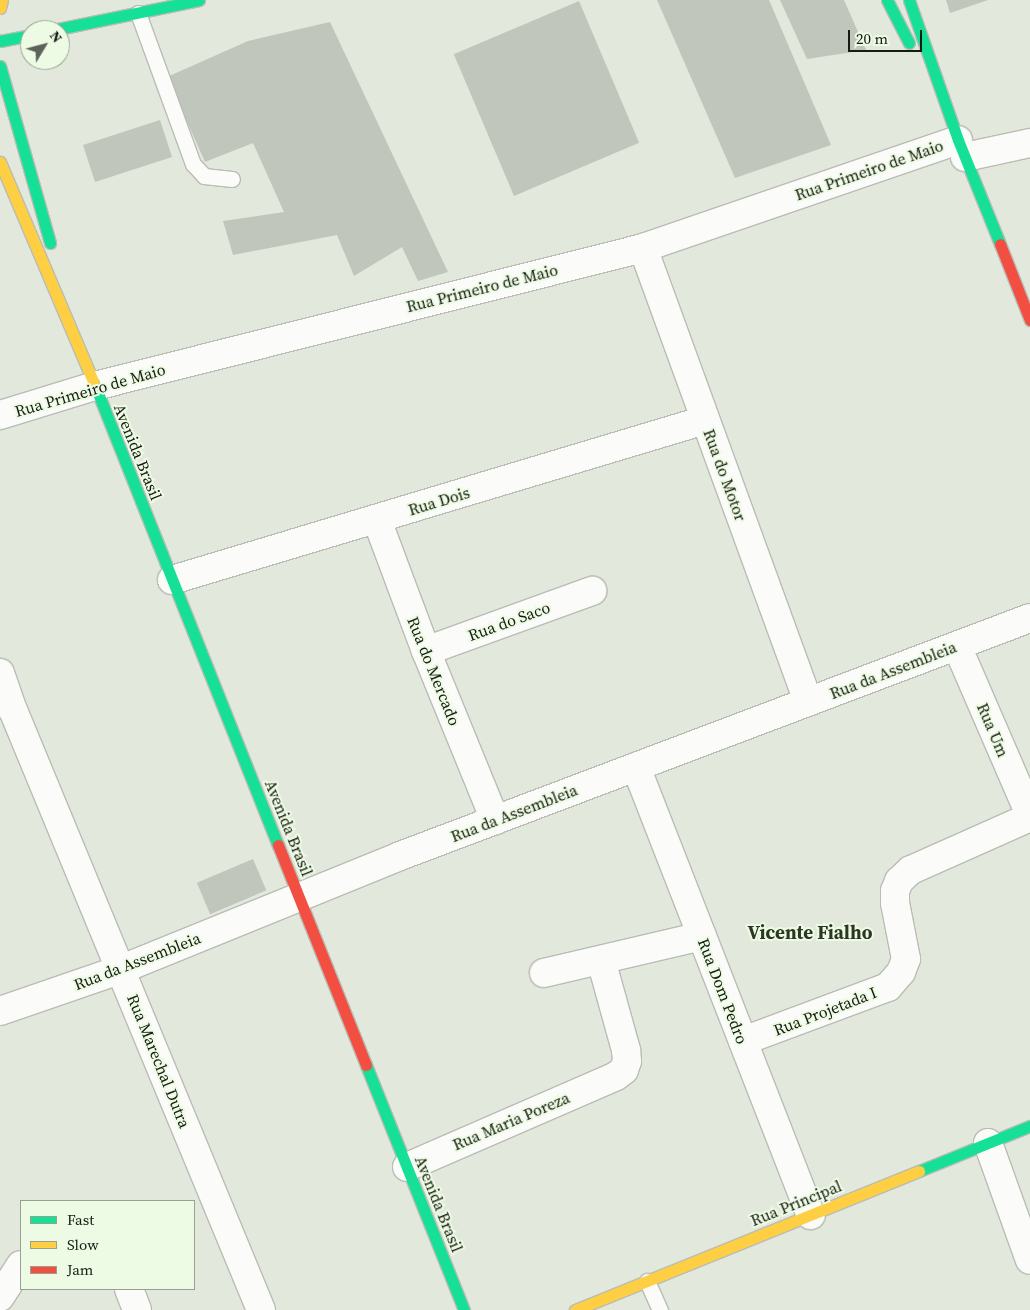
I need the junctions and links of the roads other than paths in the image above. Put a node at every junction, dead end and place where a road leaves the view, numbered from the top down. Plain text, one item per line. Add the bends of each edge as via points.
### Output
1 (2, 0) edge
2 (199, 0) edge
3 (887, 0) edge
4 (909, 0) edge
5 (0, 8) edge
6 (138, 13) junction
7 (70, 27) edge
8 (20, 37) edge
9 (0, 41) edge
10 (0, 66) edge
11 (1030, 143) edge
12 (962, 149) junction
13 (0, 162) edge
14 (232, 179) dead end
15 (643, 248) junction
16 (1030, 320) edge
17 (83, 358) junction
18 (94, 386) junction
19 (0, 415) edge
20 (705, 420) junction
21 (377, 520) junction
22 (172, 580) junction
23 (592, 591) dead end
24 (1030, 618) edge
25 (957, 646) junction
26 (426, 651) junction
27 (0, 674) edge
28 (808, 702) junction
29 (636, 767) junction
30 (1030, 816) edge
31 (495, 820) junction
32 (299, 897) junction
33 (702, 936) junction
34 (601, 960) junction
35 (122, 969) junction
36 (544, 973) dead end
37 (0, 1011) edge
38 (743, 1041) junction
39 (1030, 1126) edge
40 (988, 1143) junction
41 (407, 1167) junction
42 (811, 1215) junction
43 (1030, 1260) edge
44 (20, 1267) edge
45 (647, 1281) junction
46 (129, 1290) edge
47 (0, 1297) edge
48 (138, 1310) edge
49 (261, 1310) edge
50 (464, 1310) edge
51 (575, 1310) edge
52 (660, 1310) edge

1 - 5 street
2 - 6 street
3 - 12 street
4 - 12 street
6 - 7 street
6 - 14 lane via 193,164 204,176
8 - 9 street
10 - 17 street, Avenida Brasil
11 - 12 street, Rua Primeiro de Maio
12 - 15 street, Rua Primeiro de Maio
12 - 16 street
13 - 17 street, Avenida Brasil
15 - 18 street, Rua Primeiro de Maio
15 - 20 street, Rua do Motor
17 - 18 street, Avenida Brasil
18 - 19 street, Rua Primeiro de Maio
18 - 22 street, Avenida Brasil
20 - 21 street, Rua Dois
20 - 28 street, Rua do Motor
21 - 22 street, Rua Dois
21 - 26 street, Rua do Mercado
22 - 32 street, Avenida Brasil
23 - 26 street, Rua do Saco
24 - 25 street, Rua da Assembleia
25 - 28 street, Rua da Assembleia
25 - 30 street, Rua Um
26 - 31 street, Rua do Mercado
27 - 35 street, Rua Marechal Dutra
28 - 29 street, Rua da Assembleia
29 - 31 street, Rua da Assembleia
29 - 33 street, Rua Dom Pedro
30 - 38 street, Rua Projetada I via 911,870 899,881 895,903 906,959 901,972 888,987
31 - 32 street, Rua da Assembleia
32 - 35 street, Rua da Assembleia
32 - 41 street, Avenida Brasil
33 - 34 street
33 - 38 street, Rua Dom Pedro
34 - 36 street
34 - 41 street, Rua Maria Poreza via 626,1050 624,1070
35 - 37 street, Rua da Assembleia
35 - 49 street, Rua Marechal Dutra
38 - 42 street, Rua Dom Pedro
39 - 40 street, Rua Principal
40 - 42 street, Rua Principal
40 - 43 street
41 - 50 street, Avenida Brasil
42 - 45 street, Rua Principal
44 - 47 street
45 - 51 street, Rua Principal
45 - 52 lane
46 - 48 street

